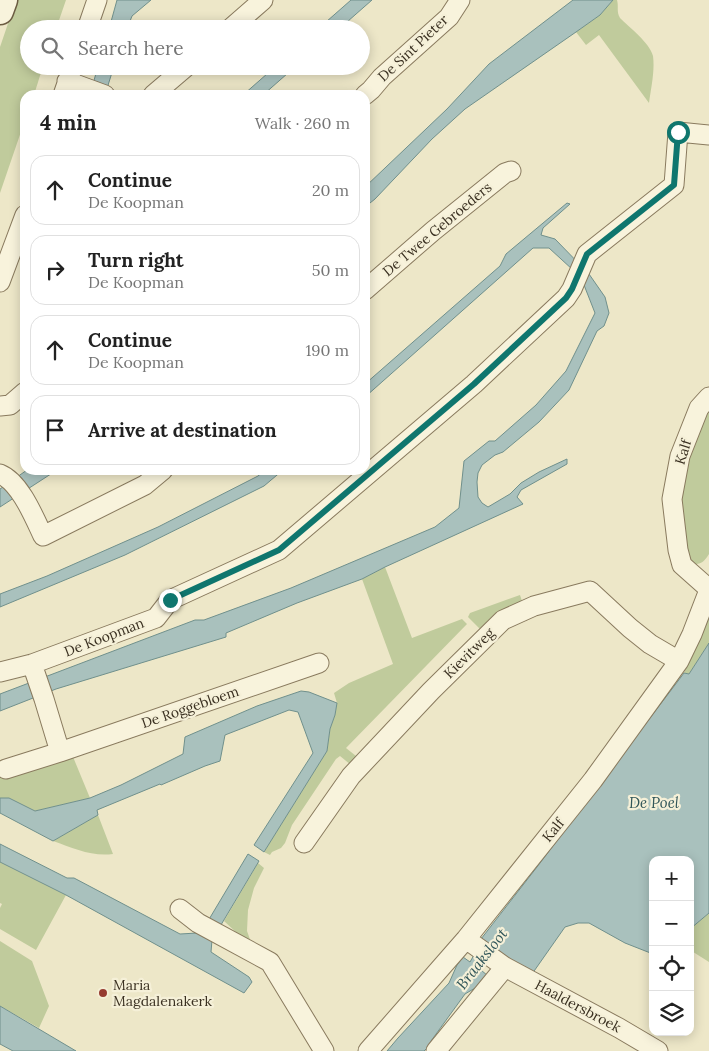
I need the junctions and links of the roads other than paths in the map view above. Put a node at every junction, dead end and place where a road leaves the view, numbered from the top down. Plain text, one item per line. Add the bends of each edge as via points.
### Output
1 (4, 0) edge
2 (96, 0) edge
3 (263, 0) edge
4 (460, 0) edge
5 (0, 11) edge
6 (90, 20) edge
7 (240, 20) edge
8 (176, 75) edge
9 (67, 81) edge
10 (92, 90) edge
11 (159, 90) edge
12 (370, 91) edge
13 (709, 135) edge
14 (511, 171) dead end
15 (20, 228) edge
16 (0, 282) edge
17 (370, 286) edge
18 (20, 396) edge
19 (709, 397) edge
20 (0, 406) edge
21 (370, 473) edge
22 (157, 475) edge
23 (367, 475) edge
24 (3, 476) edge
25 (709, 590) edge
26 (679, 661) junction
27 (319, 663) dead end
28 (33, 670) junction
29 (0, 672) edge
30 (60, 752) junction
31 (6, 769) dead end
32 (304, 843) dead end
33 (180, 909) dead end
34 (469, 941) junction
35 (501, 965) junction
36 (440, 1046) edge
37 (324, 1051) edge
38 (368, 1051) edge
39 (658, 1051) edge

1 - 5 main road
2 - 6 street
3 - 7 street
4 - 12 street, De Sint Pieter via 448,17
8 - 11 street
9 - 10 street
13 - 21 street, De Koopman via 678,132 674,185 587,254 566,298 474,384
14 - 17 street, De Twee Gebroeders via 466,204
15 - 16 street
18 - 20 street via 10,405
19 - 25 street, Kalf via 699,408 680,456 672,499 682,565
22 - 24 street via 145,485 43,536 23,496
23 - 28 street, De Koopman via 279,550 170,600 156,618
25 - 26 street, Kalf
26 - 32 street, Kievitweg via 650,644 590,591 534,606 503,620 350,776
26 - 34 street, Kalf via 593,780
27 - 30 street, De Roggebloem
28 - 29 street, De Koopman
28 - 30 street
30 - 31 street, De Roggebloem
33 - 37 street via 220,936 270,962
34 - 35 street, Haaldersbroek
34 - 38 street, Kalf
35 - 36 street
35 - 39 street, Haaldersbroek

